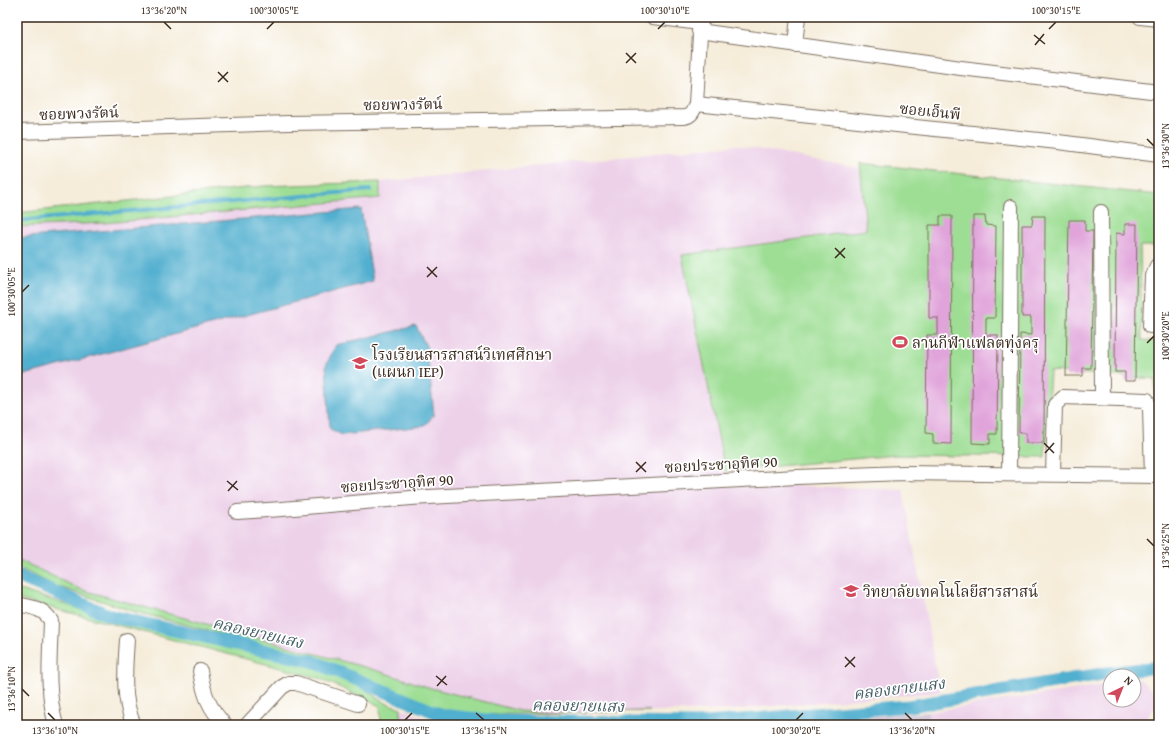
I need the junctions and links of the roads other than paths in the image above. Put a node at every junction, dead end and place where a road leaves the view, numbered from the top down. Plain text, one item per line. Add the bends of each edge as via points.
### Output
1 (653, 17) edge
2 (798, 17) edge
3 (1140, 17) edge
4 (1159, 19) edge
5 (700, 24) edge
6 (795, 45) junction
7 (1159, 92) edge
8 (696, 104) junction
9 (17, 132) edge
10 (1159, 155) edge
11 (1011, 207) dead end
12 (1101, 212) dead end
13 (1159, 266) edge
14 (1150, 326) dead end
15 (1102, 398) junction
16 (1009, 474) junction
17 (1053, 474) junction
18 (1155, 476) edge
19 (238, 512) dead end
20 (17, 604) edge
21 (127, 640) dead end
22 (200, 671) dead end
23 (358, 704) dead end
24 (56, 725) edge
25 (134, 725) edge
26 (225, 725) edge
27 (247, 725) edge

1 - 5 street
2 - 6 street
3 - 4 street
5 - 6 street
5 - 8 street
6 - 7 street
8 - 9 street, ซอยพวงรัตน์ via 692,113 684,117 289,123
8 - 10 street, ซอยเอ็นพี
11 - 16 street
12 - 15 street
13 - 14 street via 1152,276
15 - 17 street via 1063,397 1055,405
15 - 18 street via 1147,400 1150,409
16 - 17 street, ซอยประชาอุทิศ 90
16 - 19 street, ซอยประชาอุทิศ 90 via 796,477 411,498
17 - 18 street, ซอยประชาอุทิศ 90
20 - 24 street via 47,613 51,621 49,677
21 - 25 street via 124,679
22 - 26 street via 205,696
23 - 27 street via 296,683 289,683 282,687

